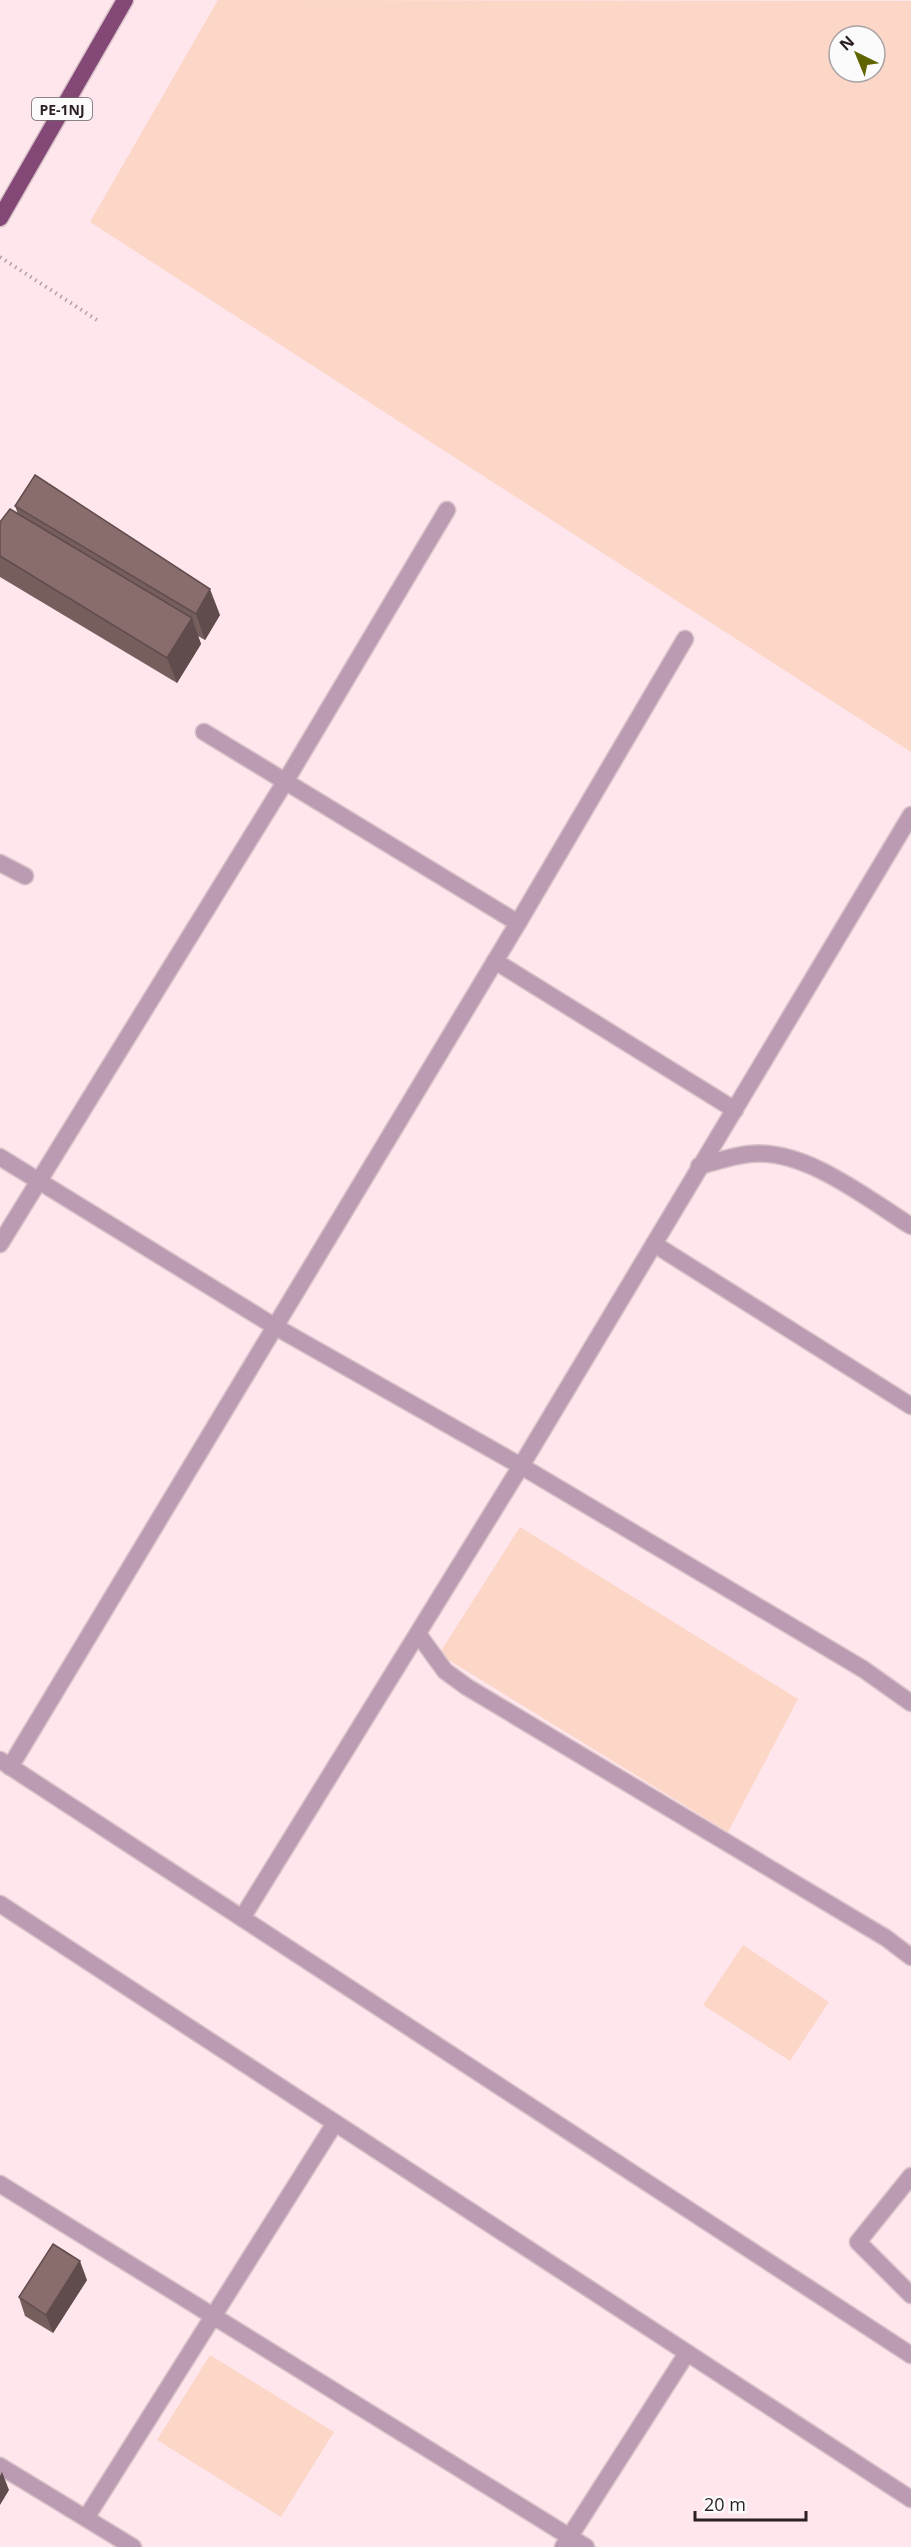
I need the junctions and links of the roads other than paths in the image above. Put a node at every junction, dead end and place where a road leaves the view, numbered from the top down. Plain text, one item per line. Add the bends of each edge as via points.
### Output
1 (125, 0) edge
2 (0, 218) edge
3 (447, 510) dead end
4 (684, 639) dead end
5 (204, 732) dead end
6 (285, 782) junction
7 (911, 816) edge
8 (0, 863) edge
9 (25, 876) dead end
10 (518, 923) junction
11 (495, 961) junction
12 (735, 1110) junction
13 (0, 1157) edge
14 (699, 1166) junction
15 (39, 1180) junction
16 (911, 1226) edge
17 (0, 1244) edge
18 (654, 1244) junction
19 (274, 1326) junction
20 (911, 1406) edge
21 (521, 1466) junction
22 (418, 1634) junction
23 (911, 1703) edge
24 (5, 1764) edge
25 (2, 1909) edge
26 (242, 1918) junction
27 (911, 1957) edge
28 (335, 2123) junction
29 (911, 2176) edge
30 (0, 2184) edge
31 (911, 2295) edge
32 (213, 2316) junction
33 (687, 2353) junction
34 (911, 2355) edge
35 (0, 2466) edge
36 (911, 2499) edge
37 (86, 2518) junction
38 (566, 2542) edge
39 (133, 2547) edge
40 (586, 2547) edge

1 - 2 highway, PE-1NJ
3 - 6 street
4 - 10 street
5 - 6 street
6 - 10 street
6 - 15 street
7 - 12 street
8 - 9 street
10 - 11 street
11 - 12 street
11 - 19 street
12 - 14 street
13 - 15 street
14 - 16 street via 750,1154 790,1157 842,1182
14 - 18 street
15 - 17 street
15 - 19 street
18 - 20 street
18 - 21 street
19 - 21 street
19 - 24 street
21 - 22 street
21 - 23 street via 863,1669
22 - 26 street
22 - 27 street via 445,1671 467,1688 886,1938
24 - 26 street
25 - 28 street
26 - 34 street
28 - 32 street
28 - 33 street
29 - 31 street via 858,2242
30 - 32 street
32 - 37 street
32 - 38 street
33 - 36 street
33 - 38 street
35 - 37 street
37 - 39 street
38 - 40 street

